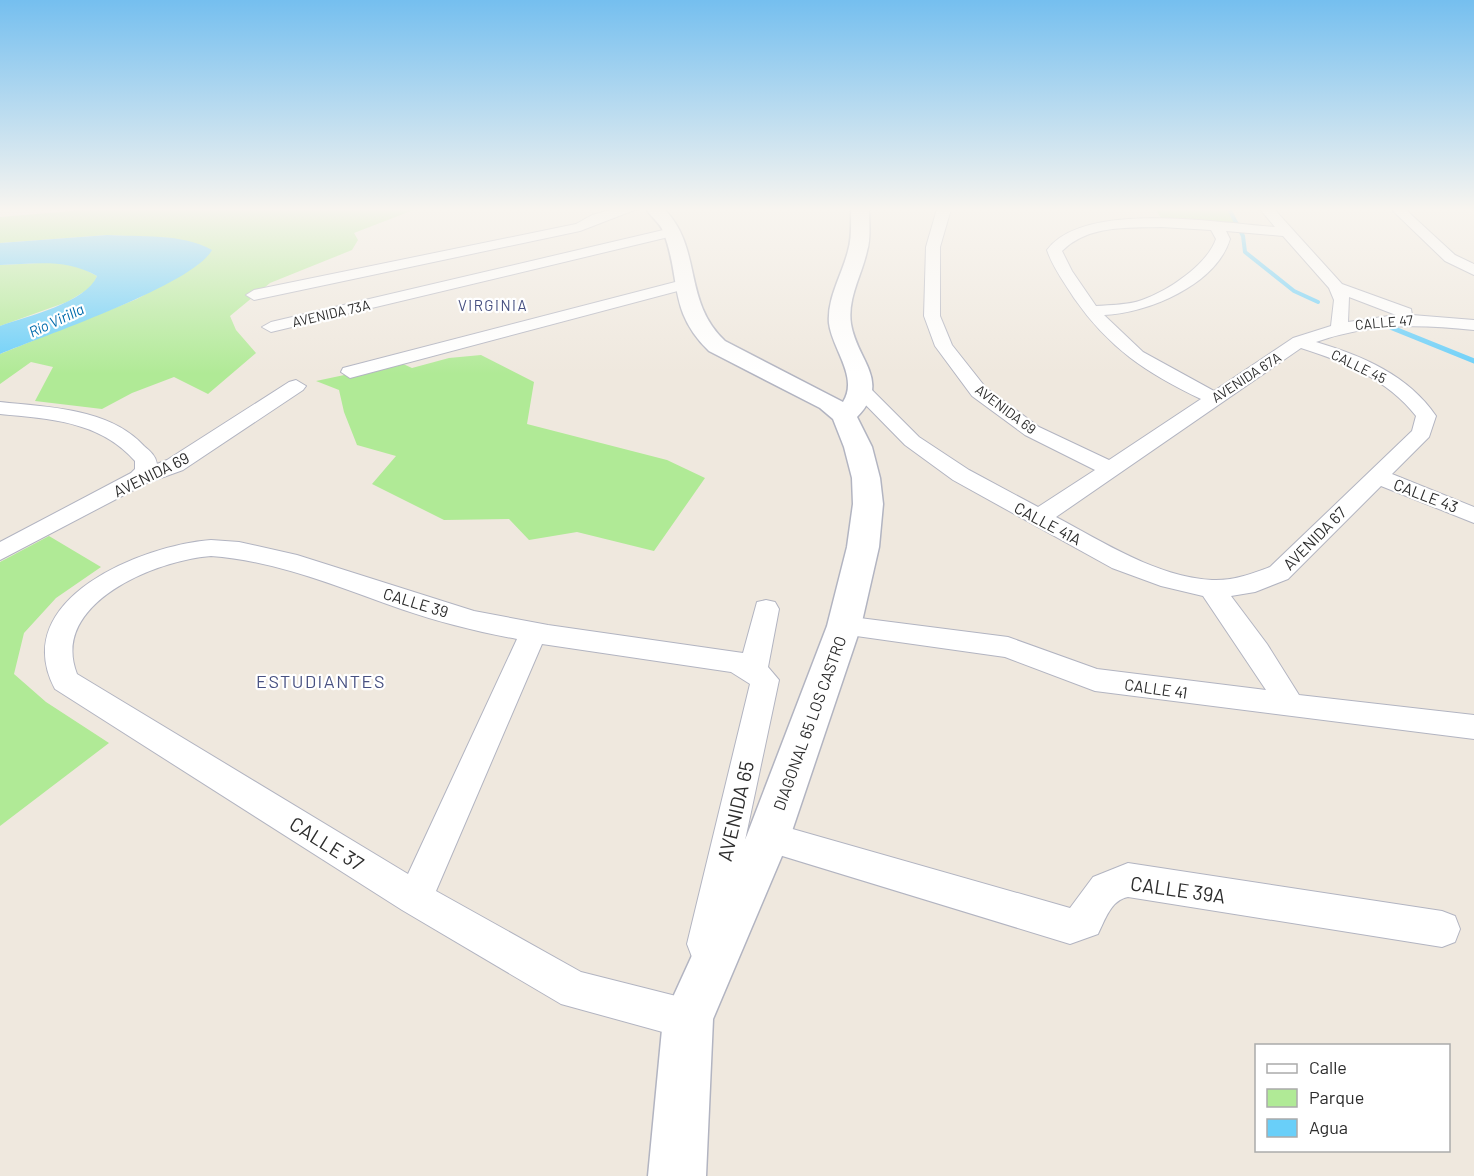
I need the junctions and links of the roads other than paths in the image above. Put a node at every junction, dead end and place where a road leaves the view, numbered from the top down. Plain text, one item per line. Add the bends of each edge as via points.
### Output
1 (403, 264) edge
2 (537, 264) edge
3 (679, 264) edge
4 (854, 264) edge
5 (933, 264) edge
6 (1060, 264) edge
7 (1207, 264) edge
8 (1315, 264) edge
9 (683, 285) junction
10 (1336, 287) junction
11 (254, 295) dead end
12 (1091, 312) junction
13 (1429, 319) junction
14 (1474, 325) edge
15 (270, 327) dead end
16 (1339, 327) junction
17 (1299, 342) junction
18 (350, 372) dead end
19 (296, 386) dead end
20 (862, 391) junction
21 (1214, 398) junction
22 (1414, 399) joint
23 (0, 408) edge
24 (844, 416) junction
25 (899, 427) junction
26 (1111, 469) junction
27 (1377, 476) junction
28 (139, 478) junction
29 (1474, 516) edge
30 (1038, 518) junction
31 (0, 552) edge
32 (1212, 589) junction
33 (89, 595) joint
34 (766, 609) dead end
35 (844, 626) junction
36 (534, 631) junction
37 (753, 671) junction
38 (1291, 706) junction
39 (1474, 727) edge
40 (768, 837) junction
41 (415, 898) junction
42 (1442, 929) dead end
43 (688, 1019) junction
44 (677, 1176) edge

1 - 11 street
2 - 15 street, AVENIDA 73A
3 - 9 main road
4 - 20 main road via 840,321
5 - 26 street, AVENIDA 69 via 932,316 944,346 979,392 1032,430
6 - 12 street
7 - 12 street via 1168,296 1141,306
8 - 10 street
9 - 18 street
9 - 24 main road via 702,335 829,403
10 - 13 street, CALLE 47 via 1392,310
10 - 16 street via 1342,300
12 - 21 street via 1123,348 1173,379
13 - 14 street, CALLE 47
13 - 16 street, CALLE 47 via 1365,321
16 - 17 street, AVENIDA 67A
17 - 21 street, AVENIDA 67A
17 - 22 street, CALLE 45 via 1344,356
19 - 28 street, AVENIDA 69 via 175,465
20 - 24 main road via 858,403
20 - 25 street, CALLE 41A
21 - 26 street, AVENIDA 67A
22 - 27 street, AVENIDA 67 via 1426,416 1422,433
23 - 28 street via 75,418 117,431 135,444 146,460 146,470
24 - 25 street, CALLE 41A via 870,417
24 - 35 main road, DIAGONAL 65 LOS CASTRO via 858,447 868,504 863,547
25 - 30 street, CALLE 41A via 912,441 961,475
26 - 30 street, AVENIDA 67A
27 - 29 street, CALLE 43
27 - 32 street, AVENIDA 67 via 1279,573 1246,586
28 - 31 street, AVENIDA 69
30 - 32 street, CALLE 41A via 1120,562 1170,580
32 - 38 street
33 - 36 street, CALLE 39 via 117,576 162,555 209,548 255,552 440,611
33 - 41 street, CALLE 37 via 67,618 56,653 65,681
34 - 37 street
35 - 38 street, CALLE 41 via 1008,647 1095,680
35 - 40 main road, DIAGONAL 65 LOS CASTRO
36 - 37 street, CALLE 39 via 737,662
36 - 41 street
37 - 43 street, AVENIDA 65 via 765,680
38 - 39 street, CALLE 41
40 - 42 street, CALLE 39A via 1070,926 1085,921 1102,890 1112,882 1128,880
40 - 43 main road, DIAGONAL 65 LOS CASTRO
41 - 43 street, CALLE 37 via 575,990
43 - 44 main road, DIAGONAL 65 LOS CASTRO

